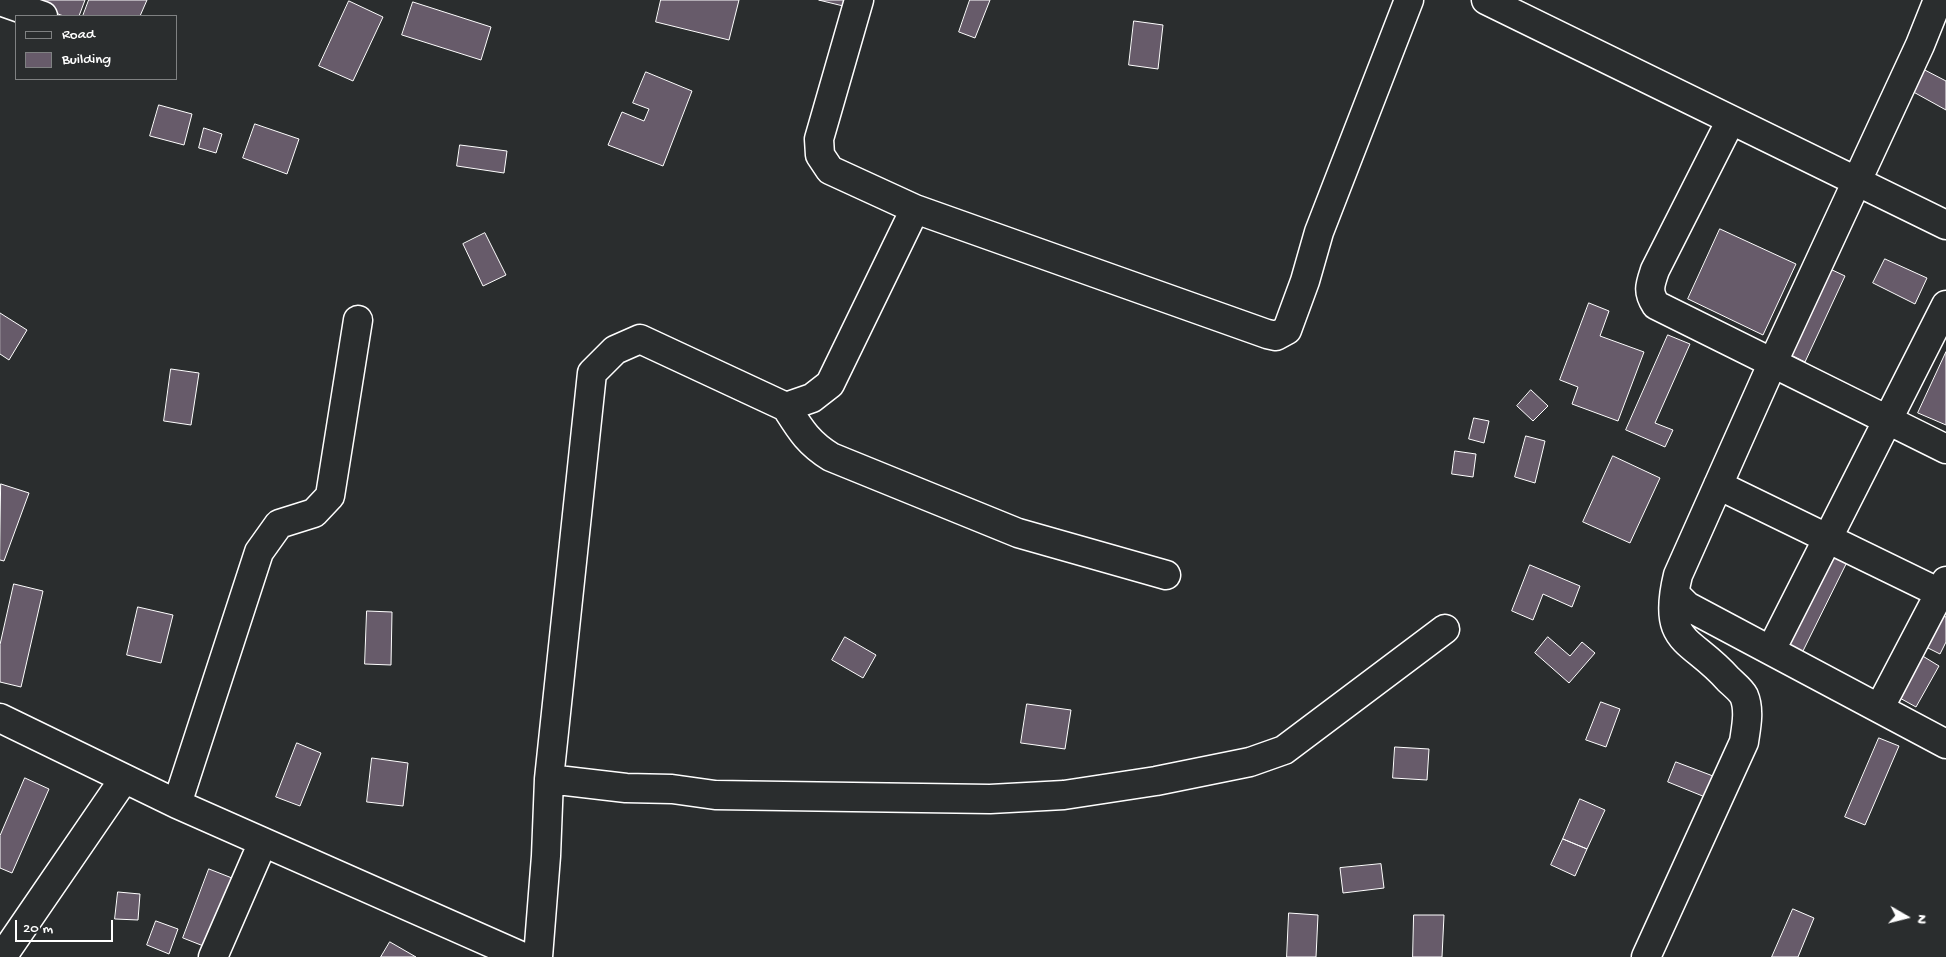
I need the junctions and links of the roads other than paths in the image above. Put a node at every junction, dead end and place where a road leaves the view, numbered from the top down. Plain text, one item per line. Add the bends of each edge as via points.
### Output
1 (859, 0) edge
2 (1409, 0) edge
3 (1486, 0) edge
4 (1938, 0) edge
5 (0, 1) edge
6 (1514, 6) edge
7 (40, 15) edge
8 (1731, 120) junction
9 (1858, 182) junction
10 (915, 209) junction
11 (1946, 225) edge
12 (1946, 305) edge
13 (358, 320) dead end
14 (1773, 362) junction
15 (786, 407) junction
16 (1888, 420) junction
17 (1946, 449) edge
18 (1718, 485) junction
19 (1827, 539) junction
20 (1166, 575) dead end
21 (1944, 590) edge
22 (1674, 594) junction
23 (1445, 629) dead end
24 (1771, 650) junction
25 (1880, 707) junction
26 (0, 718) edge
27 (1946, 744) edge
28 (124, 779) junction
29 (549, 779) junction
30 (178, 804) junction
31 (263, 842) junction
32 (2, 957) edge
33 (213, 957) edge
34 (524, 957) edge
35 (538, 957) edge
36 (1646, 957) edge

1 - 10 street via 819,139 820,155 830,170
2 - 10 street via 1319,232 1287,330 1276,336
3 - 6 street
4 - 9 street
5 - 7 street
6 - 8 street
8 - 9 street
8 - 14 street via 1655,270 1650,296 1656,305
9 - 11 street
9 - 14 street
10 - 15 street via 830,384 812,398
12 - 16 street
13 - 30 street via 330,496 314,513 278,524 259,552
14 - 16 street
14 - 18 street
15 - 20 street via 804,435 831,457 1018,533
15 - 29 street via 640,339 615,350 592,373
16 - 17 street
16 - 19 street
18 - 19 street
18 - 22 street via 1678,575
19 - 21 street
19 - 24 street
21 - 25 street
22 - 24 street via 1687,606
22 - 36 street via 1676,628 1685,642 1721,671 1744,696 1747,715 1744,742
23 - 29 street via 1284,750 1250,762 1156,781 1064,796 990,799 715,795
24 - 25 street
25 - 27 street
26 - 28 street
28 - 30 street
28 - 32 street
29 - 35 street
30 - 31 street
31 - 33 street
31 - 34 street

